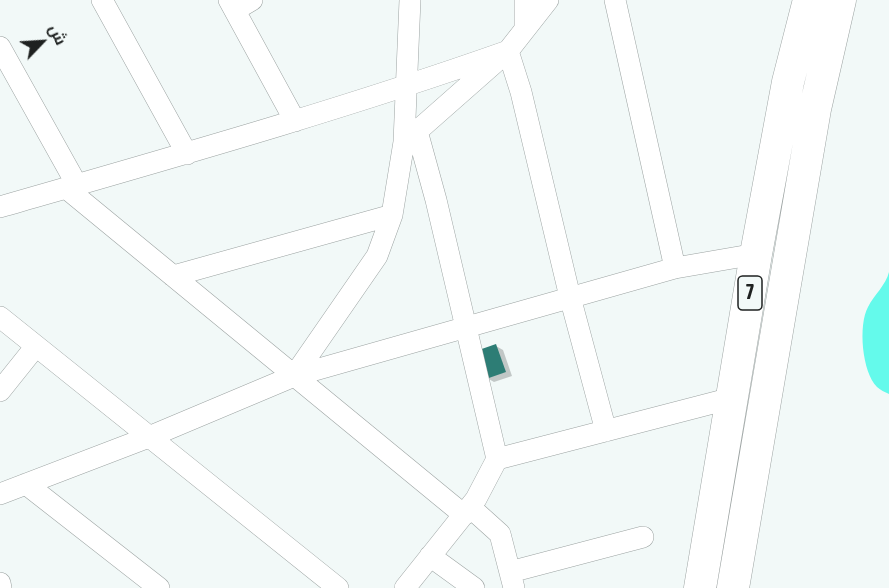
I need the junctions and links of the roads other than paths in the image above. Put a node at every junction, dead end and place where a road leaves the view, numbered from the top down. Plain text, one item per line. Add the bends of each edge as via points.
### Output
1 (102, 0) edge
2 (410, 0) edge
3 (525, 0) edge
4 (548, 0) edge
5 (615, 0) edge
6 (809, 0) edge
7 (840, 0) edge
8 (239, 3) edge
9 (525, 29) junction
10 (0, 46) edge
11 (508, 51) junction
12 (405, 87) junction
13 (295, 121) junction
14 (411, 137) junction
15 (187, 154) junction
16 (71, 187) junction
17 (0, 207) edge
18 (392, 215) junction
19 (756, 254) junction
20 (675, 268) junction
21 (173, 276) junction
22 (570, 297) junction
23 (0, 317) edge
24 (465, 326) junction
25 (36, 346) junction
26 (294, 376) junction
27 (0, 391) edge
28 (732, 398) junction
29 (606, 431) junction
30 (149, 437) junction
31 (497, 459) junction
32 (26, 484) junction
33 (0, 494) edge
34 (467, 511) junction
35 (643, 537) dead end
36 (430, 556) junction
37 (512, 580) edge
38 (0, 584) edge
39 (1, 588) edge
40 (158, 588) edge
41 (338, 588) edge
42 (405, 588) edge
43 (474, 588) edge
44 (700, 588) edge
45 (733, 588) edge

1 - 15 street
2 - 12 street
3 - 9 street
4 - 9 street
5 - 20 street
6 - 19 highway, 7 via 788,82
7 - 45 highway, 7 via 815,109
8 - 13 street
9 - 11 street
10 - 16 street
11 - 12 street
11 - 14 street
11 - 22 street
12 - 13 street
12 - 14 street
13 - 15 street
14 - 18 street
14 - 24 street via 436,200
15 - 16 street
16 - 17 street
16 - 21 street
18 - 21 street
18 - 26 street via 377,256
19 - 20 street
19 - 28 highway, 7
20 - 22 street
21 - 26 street
22 - 24 street
22 - 29 street
23 - 25 street
24 - 26 street
24 - 31 street
25 - 27 street
25 - 30 street
26 - 30 street
26 - 34 street
28 - 29 street
28 - 44 highway, 7
29 - 31 street
30 - 32 street
30 - 41 street
31 - 34 street
32 - 33 street
32 - 40 street
34 - 36 street
34 - 37 street via 500,534
35 - 37 street
36 - 42 street
36 - 43 street
38 - 39 street

